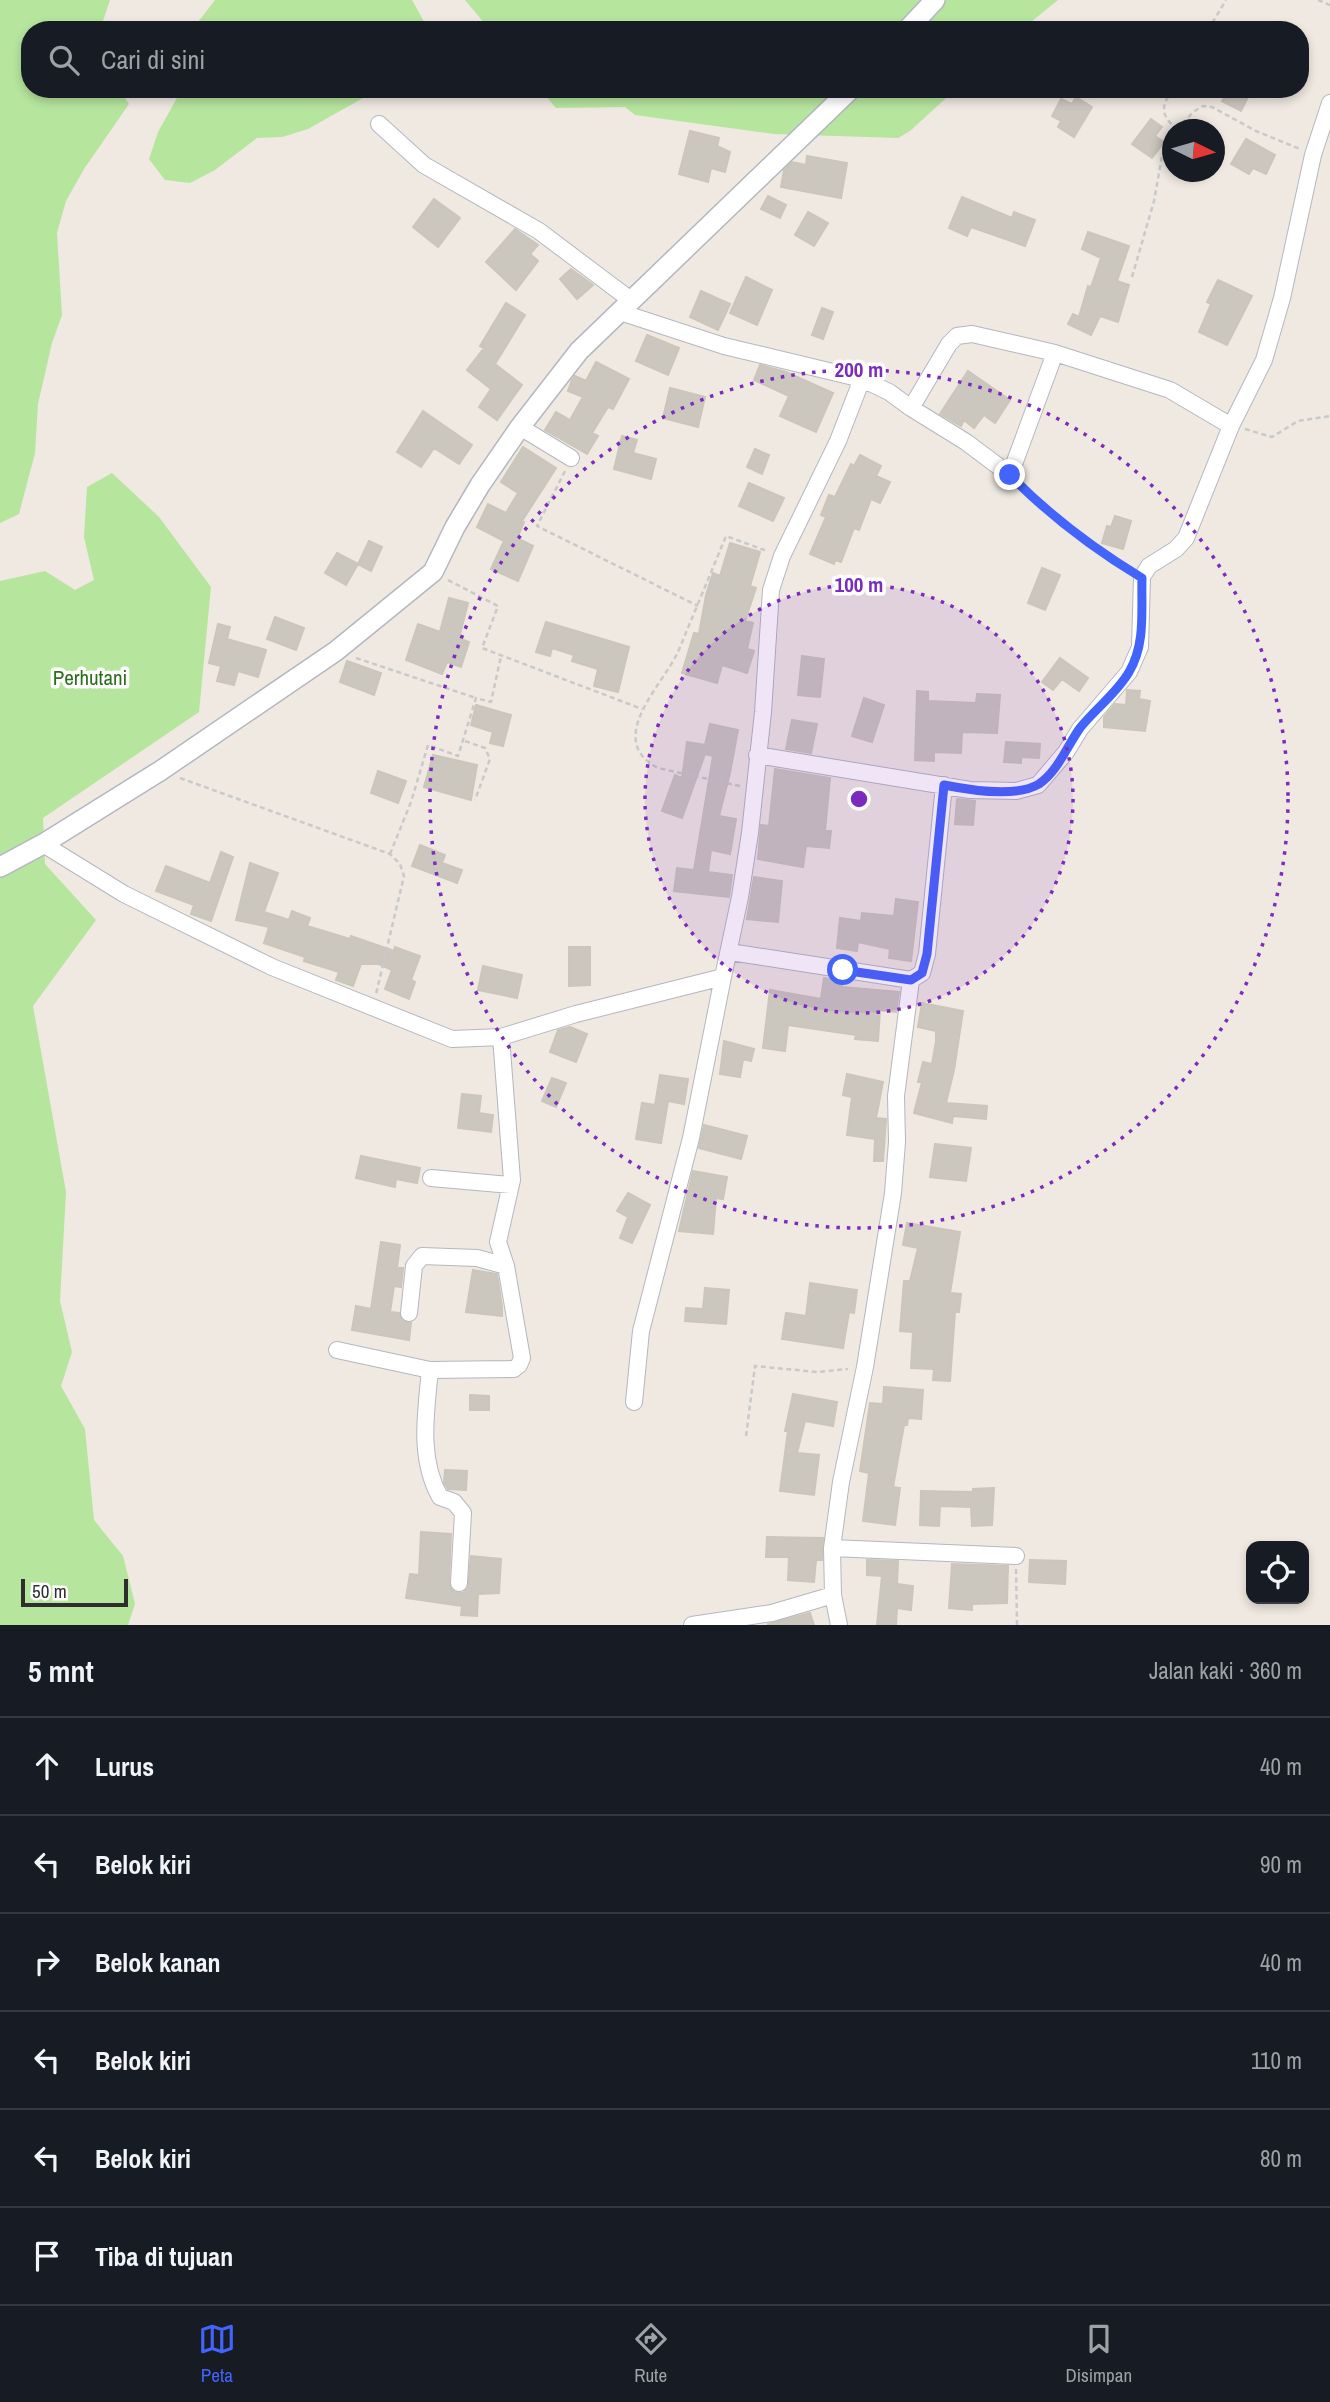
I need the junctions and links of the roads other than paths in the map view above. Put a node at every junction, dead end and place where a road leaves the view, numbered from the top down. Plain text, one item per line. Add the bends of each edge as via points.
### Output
1 (935, 0) edge
2 (915, 21) edge
3 (842, 98) edge
4 (1330, 103) edge
5 (379, 124) dead end
6 (626, 307) junction
7 (1055, 353) junction
8 (862, 379) junction
9 (911, 408) junction
10 (1231, 426) junction
11 (520, 427) junction
12 (571, 458) road end
13 (757, 755) junction
14 (944, 785) junction
15 (43, 844) junction
16 (0, 867) edge
17 (730, 952) junction
18 (723, 977) junction
19 (911, 980) junction
20 (501, 1038) junction
21 (431, 1178) dead end
22 (511, 1185) junction
23 (506, 1266) junction
24 (409, 1313) dead end
25 (337, 1350) dead end
26 (429, 1370) junction
27 (634, 1402) dead end
28 (832, 1548) junction
29 (1016, 1556) road end
30 (459, 1583) dead end
31 (833, 1595) junction
32 (692, 1625) edge
33 (839, 1625) edge

1 - 2 street
3 - 6 street
4 - 10 street via 1313,155 1264,360
5 - 6 street via 424,165 539,232
6 - 8 street via 724,346
6 - 11 street via 579,351
7 - 9 street via 972,334 957,336
7 - 9 street via 1010,475
7 - 10 street via 1170,390
8 - 9 street
8 - 13 street via 771,590
10 - 14 street via 1186,538 1149,566 1142,578 1140,647 1129,672 1048,775 1038,785 1016,791
11 - 12 street
11 - 15 street via 454,527 433,572 336,651
13 - 14 street
13 - 17 street
14 - 19 street via 927,954 922,973
15 - 16 street
15 - 20 street via 124,894 260,961 452,1039
17 - 18 street
17 - 19 street
18 - 20 street
18 - 27 street via 691,1138 641,1331
19 - 28 street via 896,1096 893,1193
20 - 22 street
21 - 22 street
22 - 23 street via 498,1242
23 - 24 street via 477,1258 422,1256 414,1266
23 - 26 street via 522,1358 519,1365 514,1369
25 - 26 street
26 - 30 street via 424,1438 434,1488 463,1513
28 - 29 street
28 - 31 street
31 - 32 street via 772,1613
31 - 33 street

